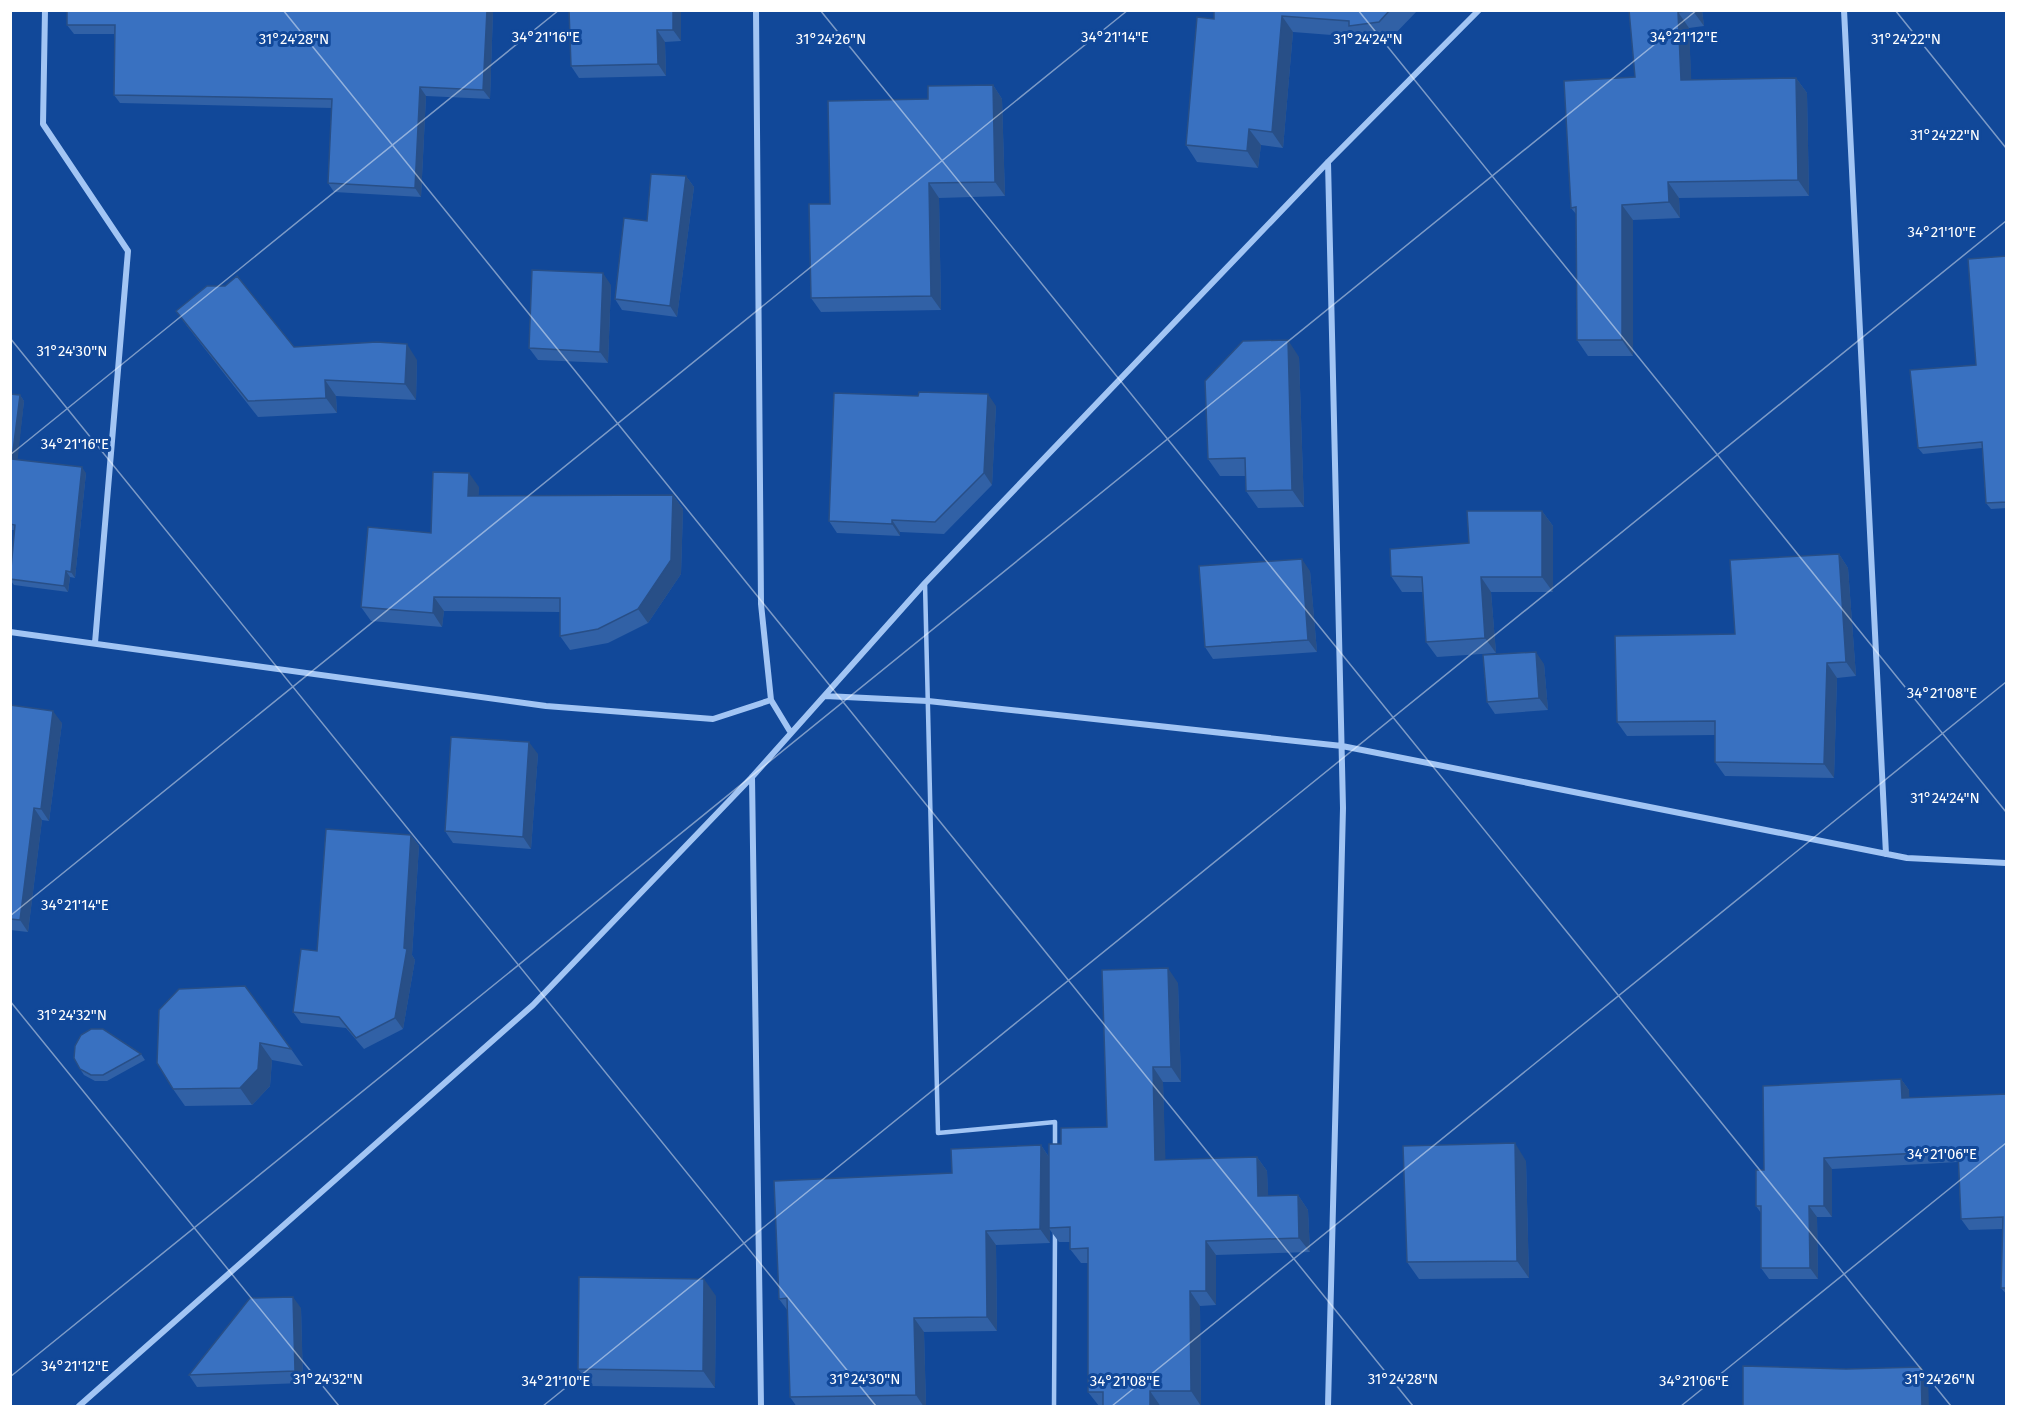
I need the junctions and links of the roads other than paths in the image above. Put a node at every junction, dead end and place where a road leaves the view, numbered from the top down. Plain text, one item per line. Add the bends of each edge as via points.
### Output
1 (45, 10) edge
2 (756, 10) edge
3 (1479, 10) edge
4 (1844, 10) edge
5 (1328, 162) junction
6 (925, 583) junction
7 (10, 632) edge
8 (95, 643) junction
9 (825, 696) junction
10 (771, 700) junction
11 (928, 700) junction
12 (791, 733) junction
13 (1342, 746) junction
14 (752, 777) junction
15 (1886, 854) junction
16 (2007, 863) edge
17 (1055, 1158) edge
18 (1055, 1229) edge
19 (79, 1407) edge
20 (761, 1407) edge
21 (1054, 1407) edge
22 (1328, 1407) edge

1 - 8 street via 43,124 128,251
2 - 10 street via 761,604
3 - 5 street
4 - 15 street
5 - 6 street
5 - 13 street
6 - 9 street
6 - 11 lane
7 - 8 street
8 - 10 street via 546,706 713,719
9 - 11 street
9 - 12 street
10 - 12 street
11 - 13 street
11 - 17 lane via 938,1133 1055,1122
12 - 14 street
13 - 15 street
13 - 22 street
14 - 19 street via 533,1005
14 - 20 street
15 - 16 street
18 - 21 lane

